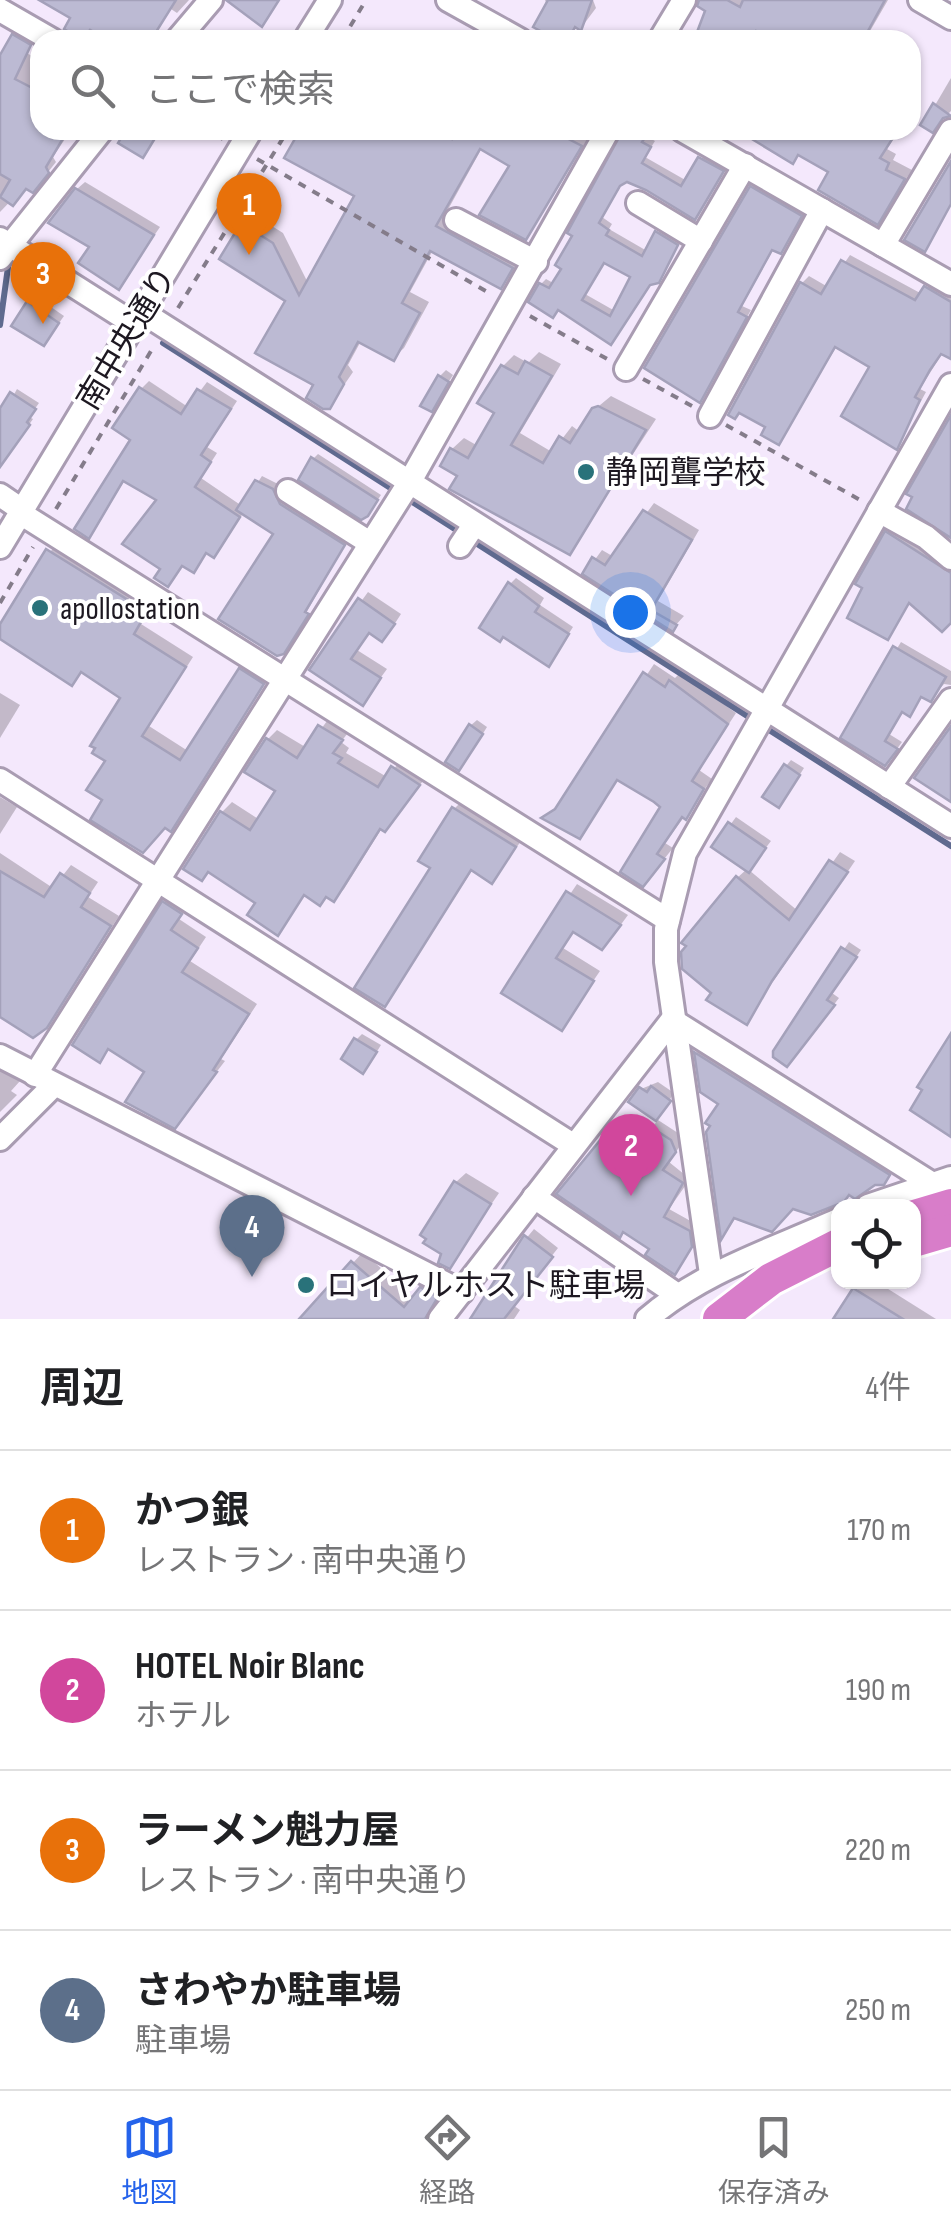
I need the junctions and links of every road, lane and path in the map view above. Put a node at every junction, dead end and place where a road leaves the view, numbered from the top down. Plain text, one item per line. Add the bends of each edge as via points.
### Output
1 (211, 0) edge
2 (330, 0) edge
3 (366, 0) edge
4 (448, 0) edge
5 (684, 0) edge
6 (920, 0) edge
7 (0, 10) edge
8 (951, 18) edge
9 (35, 30) edge
10 (185, 30) edge
11 (312, 30) edge
12 (348, 30) edge
13 (502, 30) edge
14 (666, 30) edge
15 (951, 131) edge
16 (94, 140) edge
17 (245, 140) edge
18 (247, 140) edge
19 (282, 140) edge
20 (603, 140) edge
21 (700, 140) edge
22 (268, 165) junction
23 (746, 165) junction
24 (638, 203) dead end
25 (822, 210) junction
26 (456, 220) dead end
27 (701, 241) junction
28 (883, 245) junction
29 (4, 248) edge
30 (536, 262) junction
31 (951, 284) edge
32 (511, 305) junction
33 (138, 318) junction
34 (166, 327) junction
35 (626, 369) junction
36 (951, 385) edge
37 (710, 416) junction
38 (404, 491) junction
39 (288, 492) dead end
40 (0, 496) edge
41 (879, 510) junction
42 (22, 511) junction
43 (474, 525) junction
44 (44, 528) junction
45 (370, 544) junction
46 (460, 546) dead end
47 (0, 547) edge
48 (951, 558) edge
49 (0, 604) edge
50 (285, 678) junction
51 (951, 700) edge
52 (768, 712) junction
53 (0, 780) edge
54 (889, 787) junction
55 (951, 826) edge
56 (158, 881) junction
57 (668, 920) junction
58 (672, 1020) junction
59 (0, 1056) edge
60 (44, 1080) junction
61 (0, 1138) edge
62 (573, 1145) junction
63 (944, 1188) edge
64 (534, 1197) junction
65 (898, 1199) edge
66 (921, 1209) edge
67 (831, 1223) edge
68 (951, 1230) edge
69 (921, 1239) edge
70 (831, 1248) edge
71 (831, 1271) edge
72 (711, 1274) junction
73 (462, 1292) junction
74 (676, 1294) junction
75 (440, 1319) edge
76 (647, 1319) edge
77 (719, 1319) edge
78 (750, 1319) edge

1 - 10 street
2 - 11 street
3 - 12 path
4 - 13 street
5 - 14 street
6 - 8 street
7 - 9 street
15 - 28 street
16 - 29 street
17 - 33 street, 南中央通り
18 - 22 path
19 - 22 path
20 - 30 street
21 - 23 street
22 - 32 path
22 - 34 path
23 - 25 street
23 - 27 street
24 - 27 street
25 - 28 street
25 - 37 street
26 - 30 street
27 - 35 street
28 - 31 street
29 - 33 street
30 - 32 street
32 - 35 path
32 - 38 street
33 - 34 street
33 - 42 street, 南中央通り
34 - 38 street
34 - 44 path
35 - 37 path
36 - 41 street
37 - 41 path
38 - 43 street
38 - 45 street
39 - 45 street
40 - 42 street
41 - 48 street
41 - 52 street
42 - 44 street
42 - 47 street, 南中央通り
43 - 46 street
43 - 52 street
44 - 49 path
44 - 50 street
45 - 50 street
50 - 56 street
50 - 57 street
51 - 54 street
52 - 54 street
52 - 57 street via 685,852
53 - 56 street
54 - 55 street
56 - 60 street
56 - 62 street
57 - 58 street
58 - 62 street
58 - 63 street
58 - 72 street
59 - 60 street
60 - 61 street
60 - 73 street
62 - 64 street
63 - 65 street
63 - 66 highway
64 - 73 street
64 - 74 street
67 - 72 street
68 - 69 highway
70 - 77 highway via 770,1279
71 - 78 highway via 784,1293
72 - 74 street
73 - 75 street
74 - 76 street

